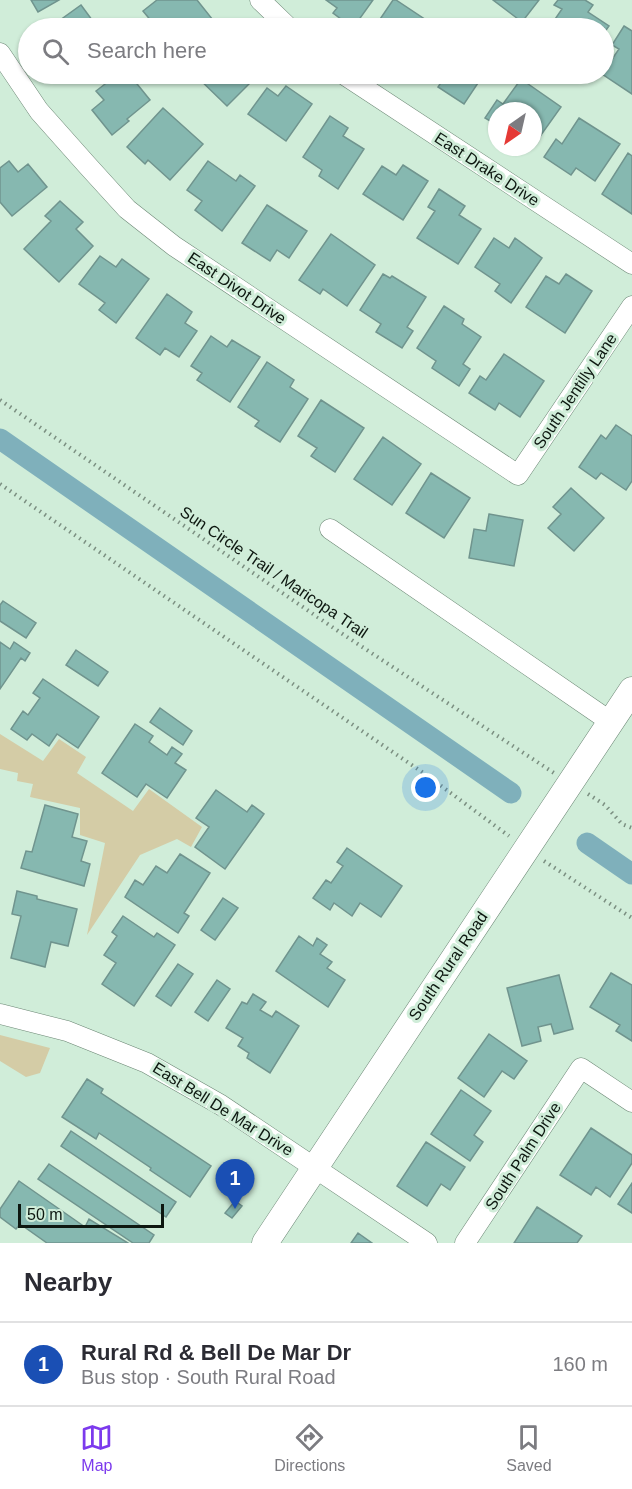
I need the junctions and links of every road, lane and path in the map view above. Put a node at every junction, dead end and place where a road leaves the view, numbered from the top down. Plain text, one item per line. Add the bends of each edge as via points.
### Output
1 (260, 0) edge
2 (279, 18) edge
3 (0, 53) edge
4 (18, 80) edge
5 (21, 84) edge
6 (358, 84) edge
7 (632, 264) edge
8 (632, 306) edge
9 (0, 400) edge
10 (518, 475) joint
11 (0, 484) edge
12 (330, 529) dead end
13 (632, 690) edge
14 (611, 722) junction
15 (537, 761) dead end
16 (605, 805) dead end
17 (632, 828) edge
18 (527, 850) junction
19 (632, 918) edge
20 (0, 1014) edge
21 (632, 1102) edge
22 (315, 1167) junction
23 (265, 1243) edge
24 (427, 1243) edge
25 (465, 1243) edge

1 - 2 street
3 - 4 street, East Divot Drive
5 - 10 street, East Divot Drive via 39,111 127,209 174,246
6 - 7 street, East Drake Drive
8 - 10 street, South Jentilly Lane
9 - 15 path, Sun Circle Trail / Maricopa Trail via 338,631
11 - 18 path via 425,774
12 - 14 street
13 - 14 main road, South Rural Road
14 - 18 main road, South Rural Road
16 - 17 path via 622,824
18 - 19 path
18 - 22 main road, South Rural Road
20 - 22 street, East Bell De Mar Drive via 67,1030 147,1063 221,1105
21 - 25 street, South Palm Drive via 581,1068
22 - 23 main road, South Rural Road
22 - 24 street, East Bell De Mar Drive

